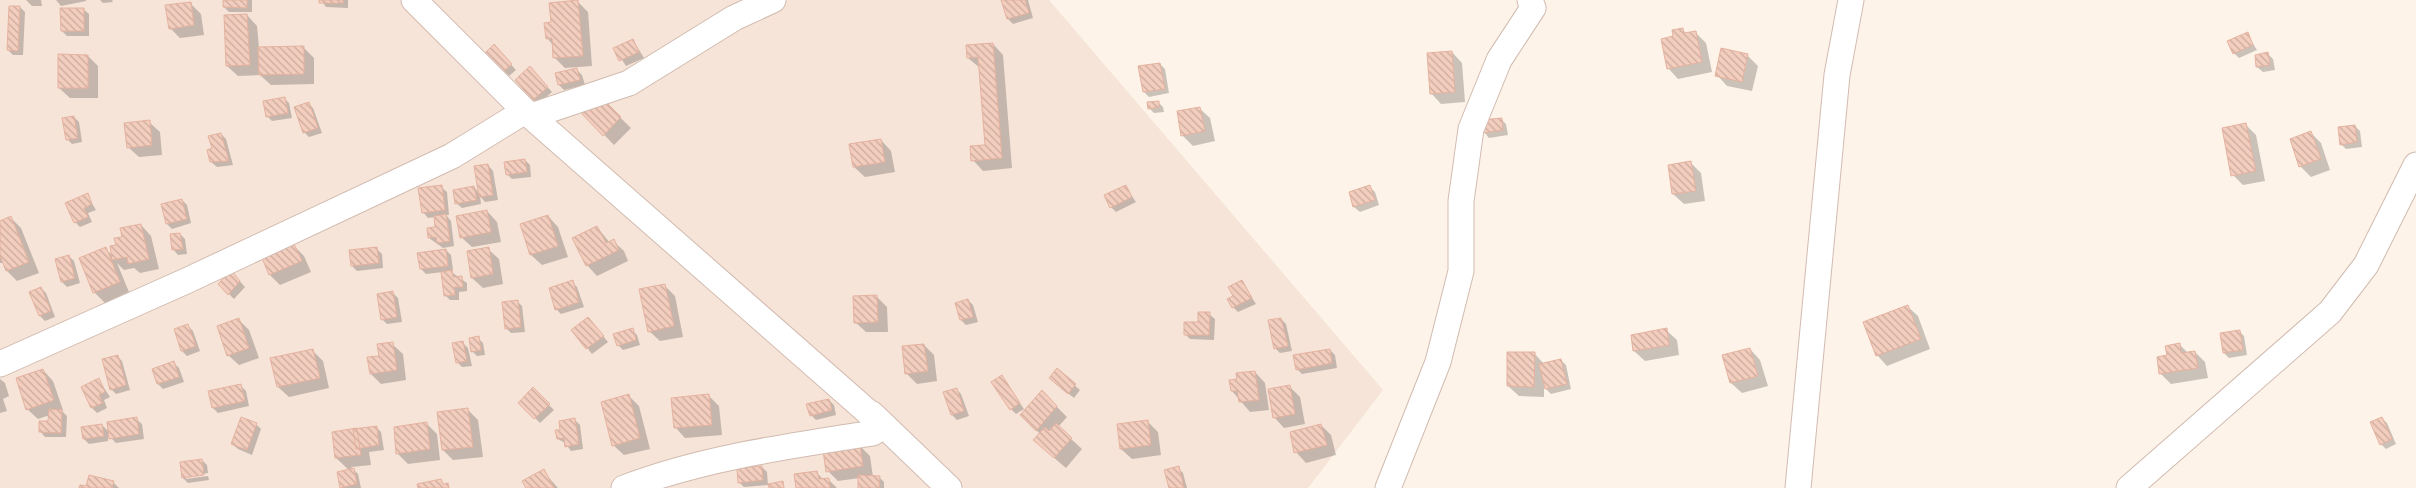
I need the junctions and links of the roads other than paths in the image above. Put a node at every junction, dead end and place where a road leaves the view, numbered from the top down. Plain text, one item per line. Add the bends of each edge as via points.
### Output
1 (414, 0) edge
2 (772, 0) edge
3 (1530, 0) edge
4 (1851, 0) edge
5 (528, 114) junction
6 (2416, 165) edge
7 (0, 364) edge
8 (872, 414) junction
9 (624, 488) edge
10 (949, 488) edge
11 (1388, 488) edge
12 (1798, 488) edge
13 (2130, 488) edge

1 - 5 street
2 - 5 street via 734,18 629,84
3 - 11 street via 1532,8 1499,60 1471,129 1461,202 1461,271 1438,362
4 - 12 street via 1837,75
5 - 7 street via 452,156
5 - 8 street
6 - 13 street via 2366,265 2330,312
8 - 9 street via 878,428 873,433 712,462 663,473
8 - 10 street

